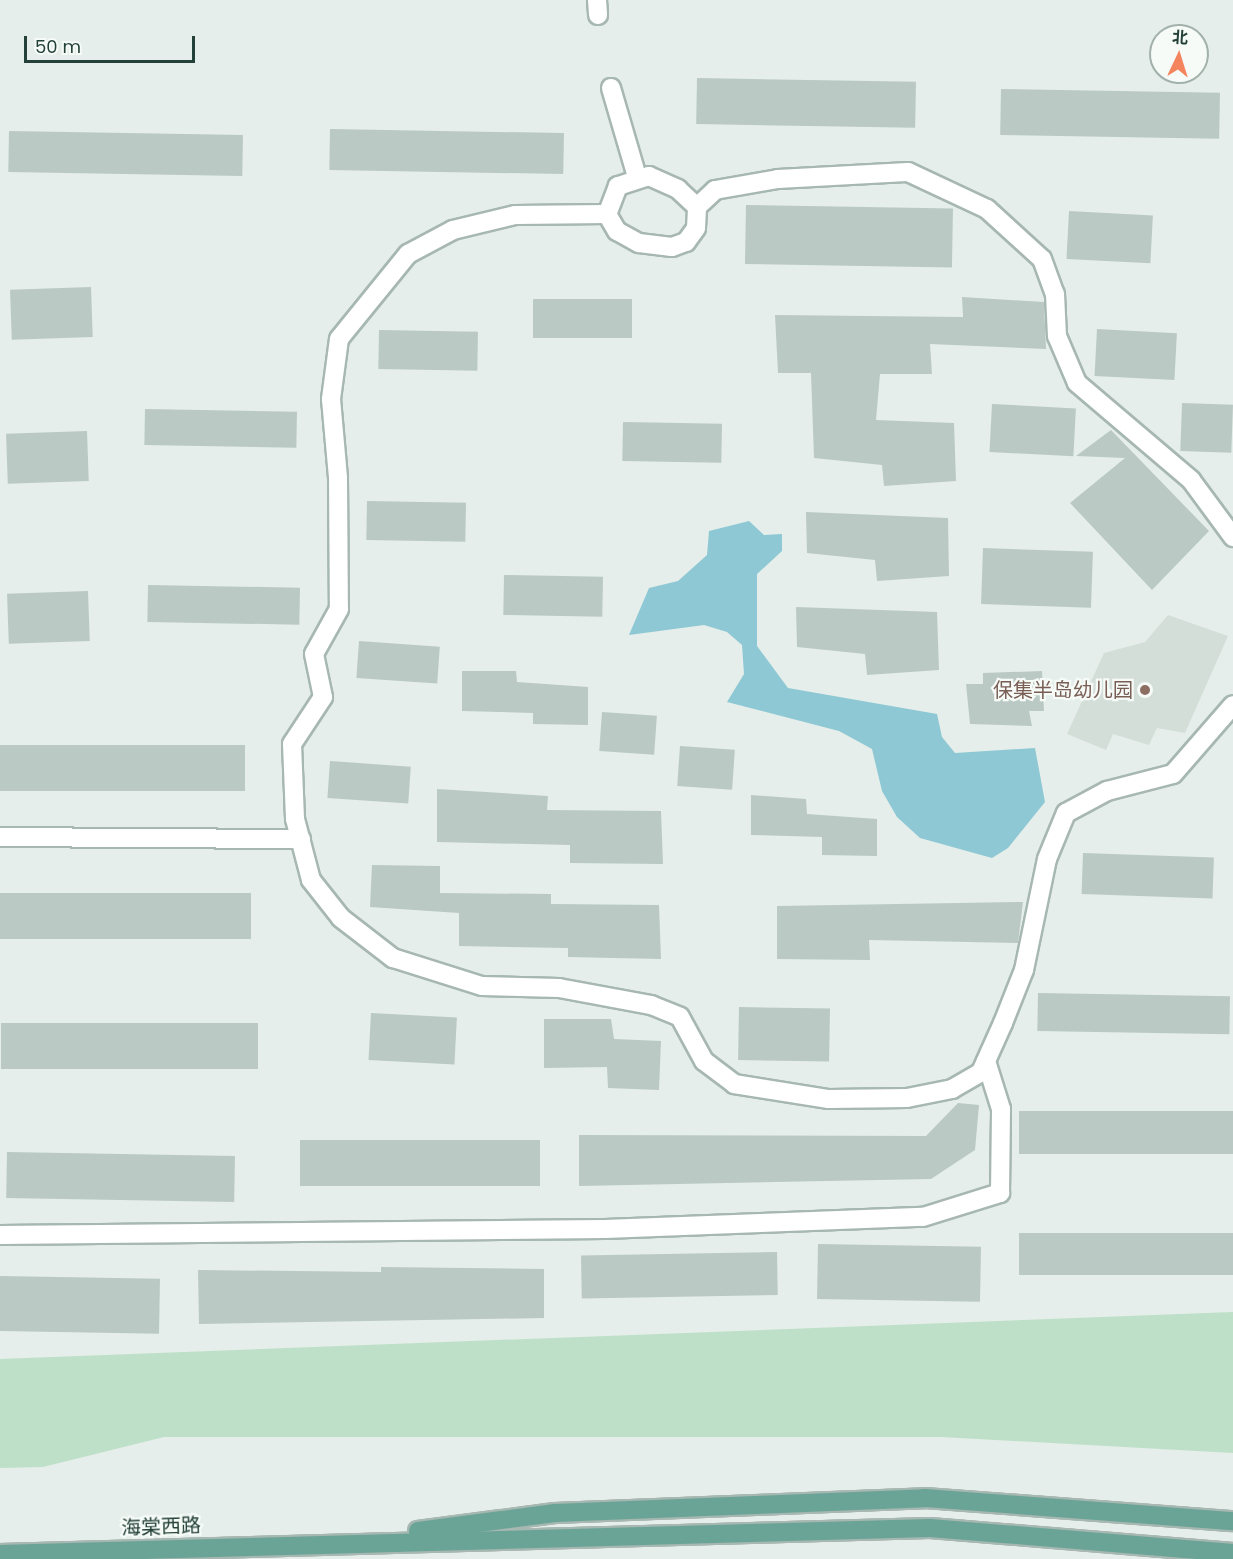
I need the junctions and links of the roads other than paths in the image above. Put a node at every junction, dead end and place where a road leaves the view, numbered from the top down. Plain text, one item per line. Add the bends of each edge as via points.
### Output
1 (611, 88) dead end
2 (638, 177) junction
3 (697, 207) junction
4 (608, 214) junction
5 (1233, 537) edge
6 (1233, 705) edge
7 (0, 837) edge
8 (301, 839) junction
9 (986, 1061) junction
10 (0, 1235) edge
11 (1233, 1521) edge
12 (324, 1544) junction
13 (1233, 1553) edge
14 (0, 1554) edge

1 - 2 street
2 - 3 street via 667,182
2 - 4 street via 618,186
3 - 4 street via 696,228 686,242 672,247 639,243 617,231
3 - 5 street via 715,190 778,179 908,172 987,209 1042,259 1056,294 1057,336 1077,383 1191,480
4 - 8 street via 515,215 453,230 408,254 339,339 331,399 338,478 339,609 314,654 323,697 292,744
6 - 9 street via 1173,774 1107,791 1066,813 1047,859 1024,970
7 - 8 street
8 - 9 street via 311,880 341,918 393,958 482,986 559,988 651,1005 680,1017 704,1061 734,1084 790,1096 907,1098 952,1089 981,1072
9 - 10 street via 1001,1109 1000,1193 923,1217 605,1229
11 - 12 main road via 925,1498 555,1513
12 - 13 main road via 930,1528
12 - 14 main road, 海棠西路

